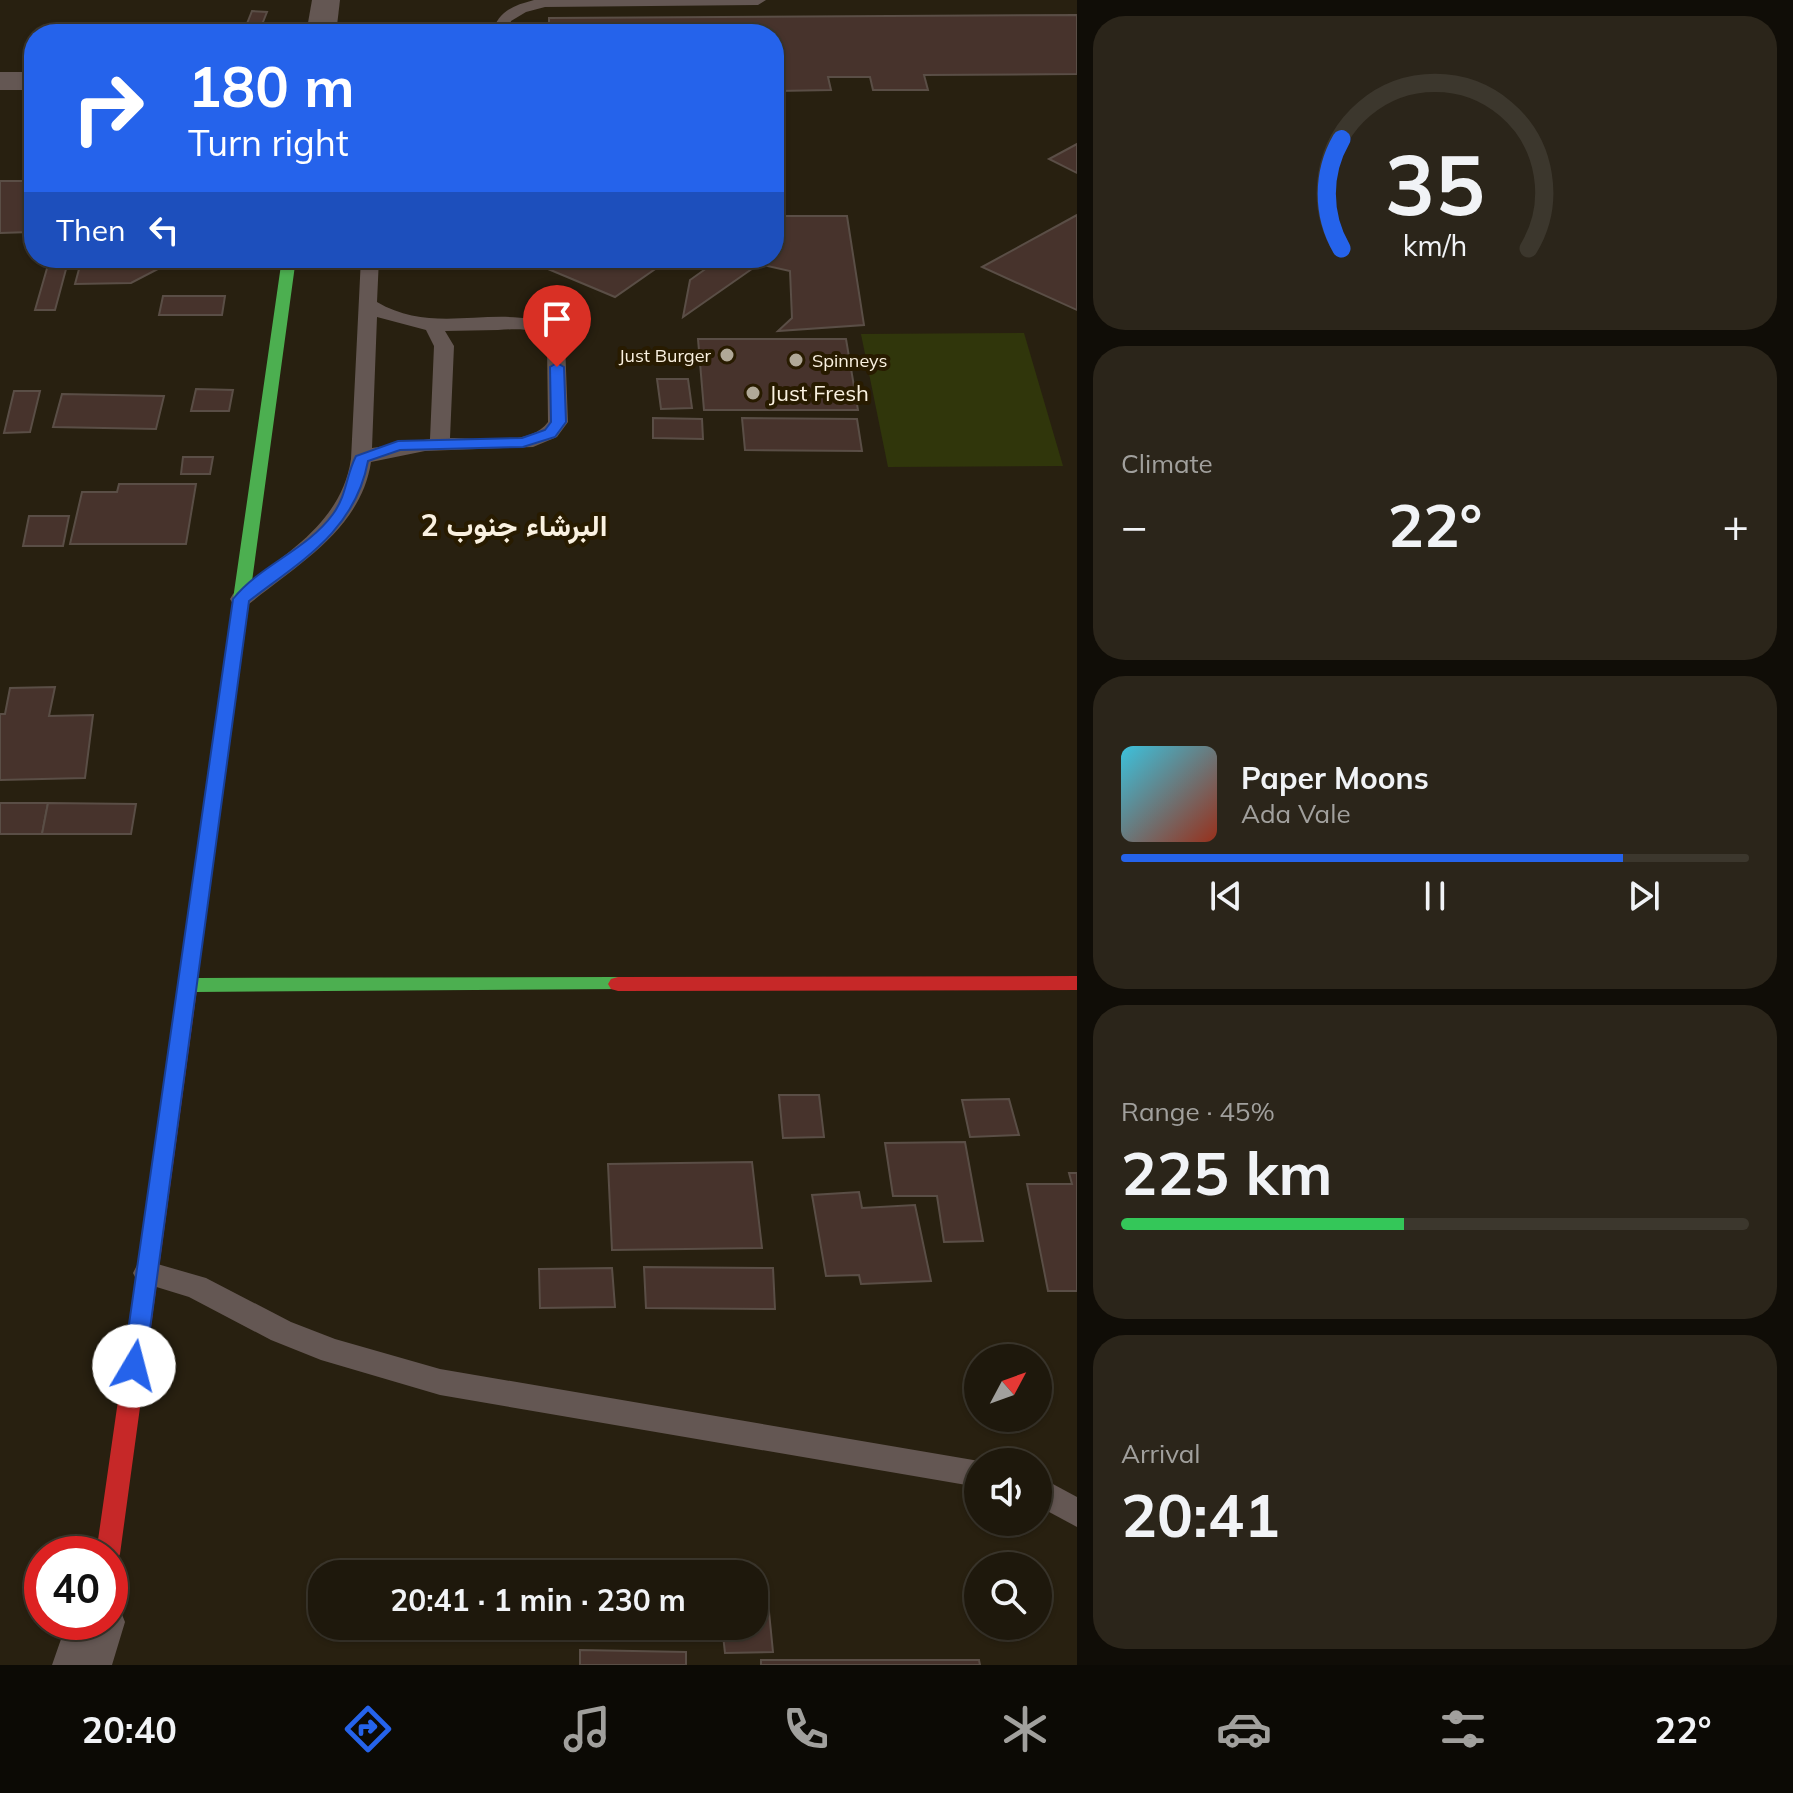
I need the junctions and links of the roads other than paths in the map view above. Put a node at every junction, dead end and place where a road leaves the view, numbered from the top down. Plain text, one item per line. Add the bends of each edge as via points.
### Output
1 (326, 0) edge
2 (758, 0) edge
3 (322, 24) edge
4 (503, 24) edge
5 (0, 81) edge
6 (24, 81) edge
7 (288, 268) edge
8 (370, 268) edge
9 (368, 304) junction
10 (433, 326) junction
11 (440, 443) junction
12 (361, 459) junction
13 (241, 599) junction
14 (1077, 983) edge
15 (187, 985) junction
16 (147, 1273) junction
17 (964, 1471) edge
18 (1052, 1498) edge
19 (1077, 1513) edge
20 (110, 1536) edge
21 (91, 1640) edge
22 (99, 1640) edge
23 (82, 1665) edge
24 (101, 1665) edge

1 - 3 street
2 - 4 lane via 544,2 520,9
5 - 6 street
7 - 13 street
8 - 9 lane
9 - 10 lane via 389,317
9 - 12 lane
10 - 11 lane via 444,346
10 - 11 lane via 534,324 548,330 556,343 559,417 550,433 523,442
11 - 12 lane via 398,446
12 - 13 lane via 355,488 334,524
13 - 15 street
14 - 15 street
15 - 16 street
16 - 17 lane via 196,1287 331,1351 426,1378
16 - 20 street
18 - 19 lane
21 - 23 street
22 - 24 street

